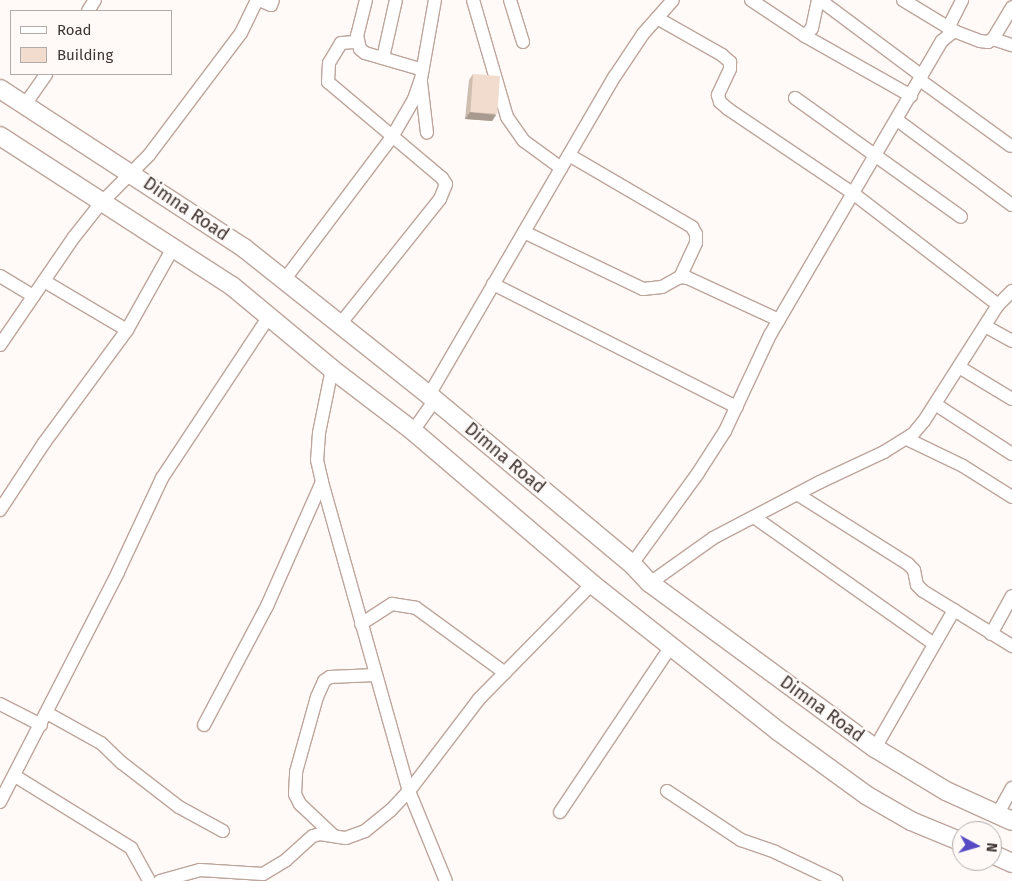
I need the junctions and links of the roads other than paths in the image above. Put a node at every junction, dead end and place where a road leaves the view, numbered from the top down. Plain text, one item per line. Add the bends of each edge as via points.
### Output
1 (258, 0) edge
2 (273, 0) edge
3 (366, 0) edge
4 (396, 0) edge
5 (435, 0) edge
6 (473, 0) edge
7 (510, 0) edge
8 (673, 0) edge
9 (751, 0) edge
10 (819, 0) edge
11 (903, 0) edge
12 (962, 0) edge
13 (923, 5) edge
14 (1012, 7) edge
15 (657, 18) junction
16 (951, 29) junction
17 (805, 36) junction
18 (993, 39) junction
19 (357, 42) junction
20 (523, 42) dead end
21 (1012, 45) edge
22 (383, 58) junction
23 (45, 75) edge
24 (422, 75) junction
25 (921, 78) junction
26 (0, 88) edge
27 (911, 96) junction
28 (794, 98) dead end
29 (24, 106) junction
30 (897, 120) junction
31 (427, 132) dead end
32 (0, 136) edge
33 (392, 137) junction
34 (1011, 146) dead end
35 (569, 154) junction
36 (875, 158) junction
37 (561, 168) junction
38 (132, 173) junction
39 (854, 194) junction
40 (101, 203) junction
41 (1012, 205) edge
42 (961, 217) dead end
43 (524, 232) junction
44 (174, 248) junction
45 (0, 276) edge
46 (680, 278) junction
47 (286, 279) junction
48 (44, 281) junction
49 (493, 284) junction
50 (1012, 291) edge
51 (33, 296) junction
52 (998, 305) junction
53 (268, 318) junction
54 (780, 320) junction
55 (341, 323) junction
56 (985, 326) junction
57 (127, 330) junction
58 (1012, 342) edge
59 (0, 345) edge
60 (958, 367) junction
61 (332, 369) junction
62 (432, 397) junction
63 (1012, 398) edge
64 (935, 404) junction
65 (736, 408) junction
66 (413, 431) junction
67 (907, 439) junction
68 (1012, 454) edge
69 (322, 482) junction
70 (798, 494) junction
71 (1012, 497) edge
72 (0, 510) edge
73 (754, 517) junction
74 (632, 564) junction
75 (650, 583) junction
76 (592, 584) junction
77 (1012, 596) edge
78 (954, 610) junction
79 (361, 624) junction
80 (991, 634) junction
81 (934, 644) junction
82 (672, 646) junction
83 (1012, 646) edge
84 (505, 673) junction
85 (375, 675) junction
86 (0, 704) edge
87 (47, 713) junction
88 (41, 725) junction
89 (204, 725) dead end
90 (875, 748) junction
91 (15, 776) junction
92 (1012, 788) edge
93 (409, 791) junction
94 (667, 791) dead end
95 (0, 802) edge
96 (560, 812) dead end
97 (1004, 818) edge
98 (223, 831) dead end
99 (334, 836) junction
100 (952, 838) edge
101 (249, 878) edge
102 (149, 881) edge
103 (160, 881) edge
104 (446, 881) edge
105 (836, 881) edge

1 - 2 street via 271,5
1 - 38 street via 241,32
3 - 19 street
4 - 22 street
5 - 24 street
6 - 37 street via 511,124 524,141
7 - 20 street
8 - 15 street
9 - 17 street
10 - 17 street via 812,28
10 - 25 street
11 - 13 street
12 - 16 street
13 - 16 street
14 - 18 street
15 - 35 street via 615,76
15 - 39 street via 730,62 718,95 720,102
16 - 18 street via 980,41
16 - 25 street
17 - 27 street
18 - 21 street
19 - 22 street via 365,53
19 - 33 street via 341,43 329,63 328,82
22 - 24 street
23 - 29 street
24 - 31 street
24 - 33 street via 414,99
25 - 27 street
25 - 34 street
26 - 29 street, Dimna Road
27 - 30 street
28 - 36 street
29 - 38 street, Dimna Road
30 - 36 street
30 - 41 street
32 - 40 street
33 - 47 street
33 - 55 street via 446,184 440,199
35 - 37 street
35 - 46 street via 692,227 696,243
36 - 39 street
36 - 42 street
37 - 43 street
38 - 40 street
38 - 47 street, Dimna Road
39 - 52 street
39 - 54 street
40 - 44 street
40 - 48 street
43 - 46 street via 643,289 662,287
43 - 49 street
44 - 53 street via 232,286
44 - 57 street
45 - 51 street
46 - 54 street via 698,281
47 - 55 street, Dimna Road
48 - 51 street
48 - 57 street
49 - 62 street
49 - 65 street
50 - 52 street
51 - 59 street
52 - 56 street
53 - 61 street
53 - 87 street via 162,478
54 - 65 street via 761,352
55 - 62 street, Dimna Road
56 - 58 street
56 - 60 street
57 - 72 street via 44,443
60 - 63 street
60 - 64 street
61 - 66 street
61 - 69 street via 319,433 317,460
62 - 66 street
62 - 74 street, Dimna Road
64 - 67 street
64 - 68 street
65 - 74 street via 698,474
66 - 76 street
67 - 70 street
67 - 71 street via 962,466
69 - 79 street
69 - 89 street via 267,606
70 - 73 street
70 - 78 street via 908,564 914,570 917,585
73 - 75 street via 699,547
73 - 81 street
74 - 75 street, Dimna Road
75 - 90 street, Dimna Road
76 - 82 street
76 - 84 street
77 - 80 street
78 - 80 street
78 - 81 street
79 - 84 street via 392,604 416,608
79 - 85 street
80 - 83 street
81 - 90 street
82 - 96 street
82 - 100 street via 778,731 866,795 910,821
84 - 93 street via 479,698
85 - 93 street
85 - 99 street via 330,677 324,681 296,772 295,794 300,804
86 - 88 street
87 - 88 street
87 - 98 street via 101,743 171,801
88 - 91 street
90 - 97 street, Dimna Road via 946,791
91 - 95 street
91 - 102 street via 131,848
92 - 97 street
93 - 99 street via 365,830 346,838
93 - 104 street
94 - 105 street via 741,840
99 - 101 street via 314,836 268,872
101 - 103 street via 200,870

